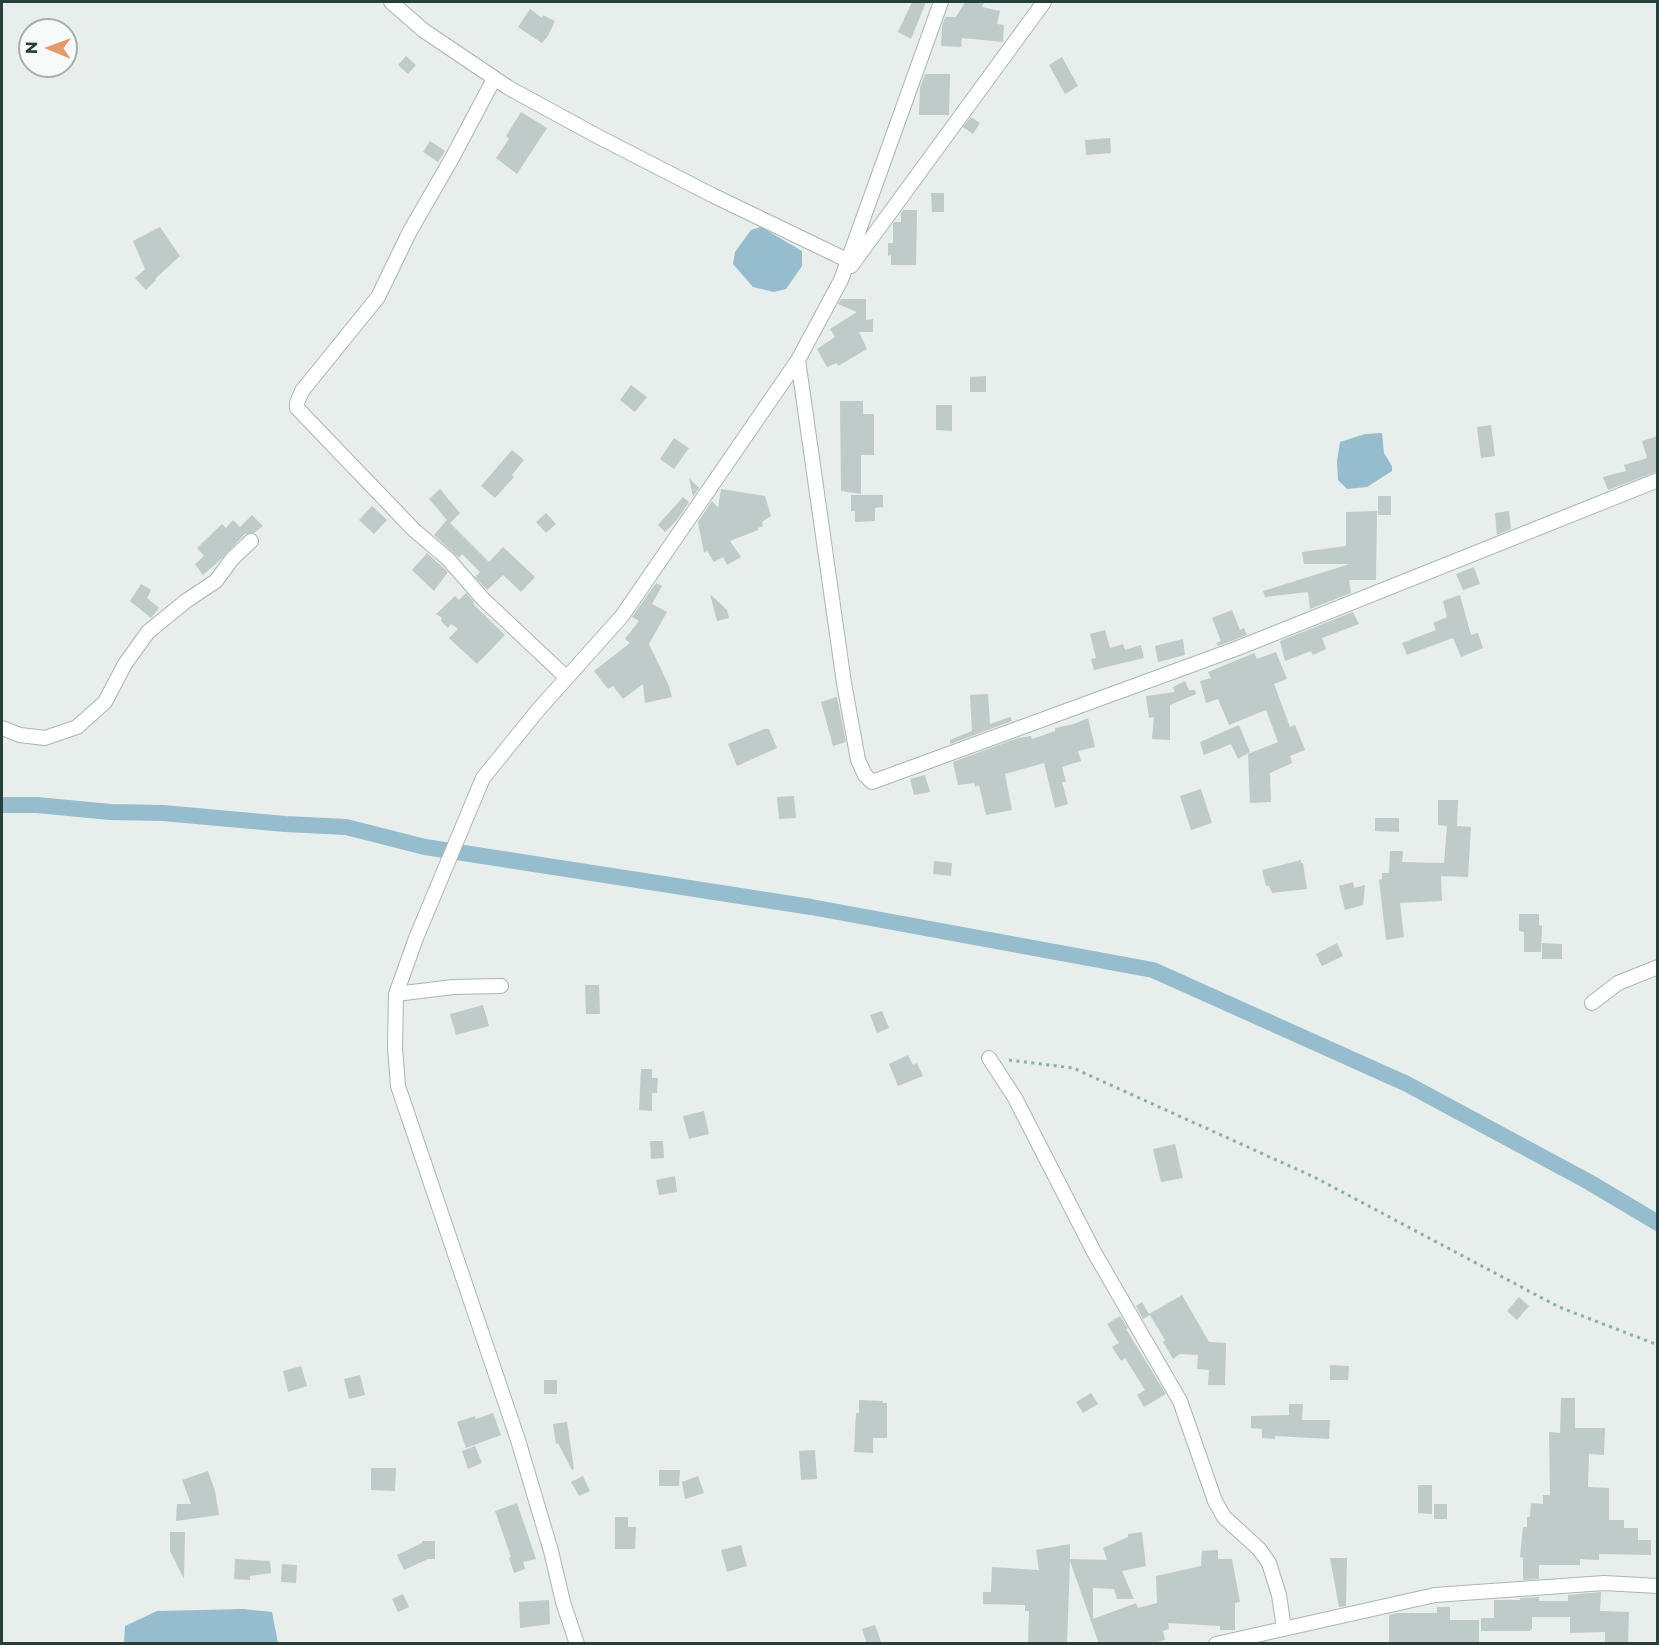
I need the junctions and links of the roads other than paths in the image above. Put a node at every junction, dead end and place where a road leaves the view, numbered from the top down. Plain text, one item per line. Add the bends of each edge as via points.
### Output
1 (391, 2) edge
2 (941, 2) edge
3 (1044, 2) edge
4 (494, 79) junction
5 (849, 261) junction
6 (841, 280) junction
7 (798, 360) junction
8 (1658, 480) edge
9 (251, 541) dead end
10 (567, 678) junction
11 (2, 728) edge
12 (1658, 967) edge
13 (501, 986) dead end
14 (396, 994) junction
15 (1592, 1003) dead end
16 (989, 1058) road end
17 (1658, 1586) edge
18 (1284, 1628) junction
19 (577, 1644) edge
20 (1216, 1644) edge

1 - 4 street via 423,30
2 - 5 street
3 - 6 street
4 - 5 street via 607,142
4 - 10 street via 378,297 302,391 297,408 483,599
5 - 6 street
6 - 7 street
7 - 8 street via 844,683 858,760 872,782 1238,648
7 - 10 street via 622,616
9 - 11 street via 216,581 148,632 105,702 77,727 45,738
10 - 14 street via 483,778
12 - 15 street via 1618,983
13 - 14 street
14 - 19 street via 398,1086 518,1440
16 - 18 street via 1015,1098 1094,1252 1180,1401 1215,1501 1224,1517 1269,1563
17 - 18 street via 1604,1583 1435,1595
18 - 20 street

